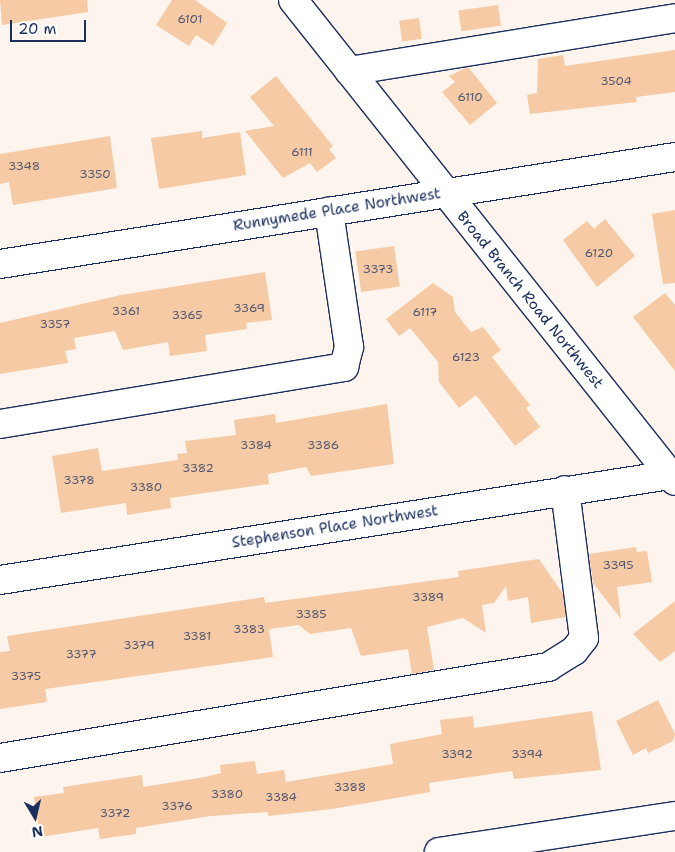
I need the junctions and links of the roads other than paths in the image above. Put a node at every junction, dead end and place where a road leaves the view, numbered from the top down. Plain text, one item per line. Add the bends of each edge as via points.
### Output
1 (293, 0) edge
2 (675, 18) edge
3 (349, 71) junction
4 (675, 157) edge
5 (444, 193) junction
6 (328, 212) junction
7 (0, 264) edge
8 (0, 424) edge
9 (672, 478) edge
10 (565, 490) junction
11 (0, 580) edge
12 (0, 758) edge
13 (675, 816) edge
14 (440, 852) edge

1 - 3 street, Broad Branch Road Northwest
2 - 3 street
3 - 5 street, Broad Branch Road Northwest
4 - 5 street, Runnymede Place Northwest
5 - 6 street, Runnymede Place Northwest
5 - 9 street, Broad Branch Road Northwest
6 - 7 street, Runnymede Place Northwest
6 - 8 street via 349,346 344,367
9 - 10 street, Stephenson Place Northwest
10 - 11 street, Stephenson Place Northwest
10 - 12 street via 584,638 574,651 548,667
13 - 14 street

